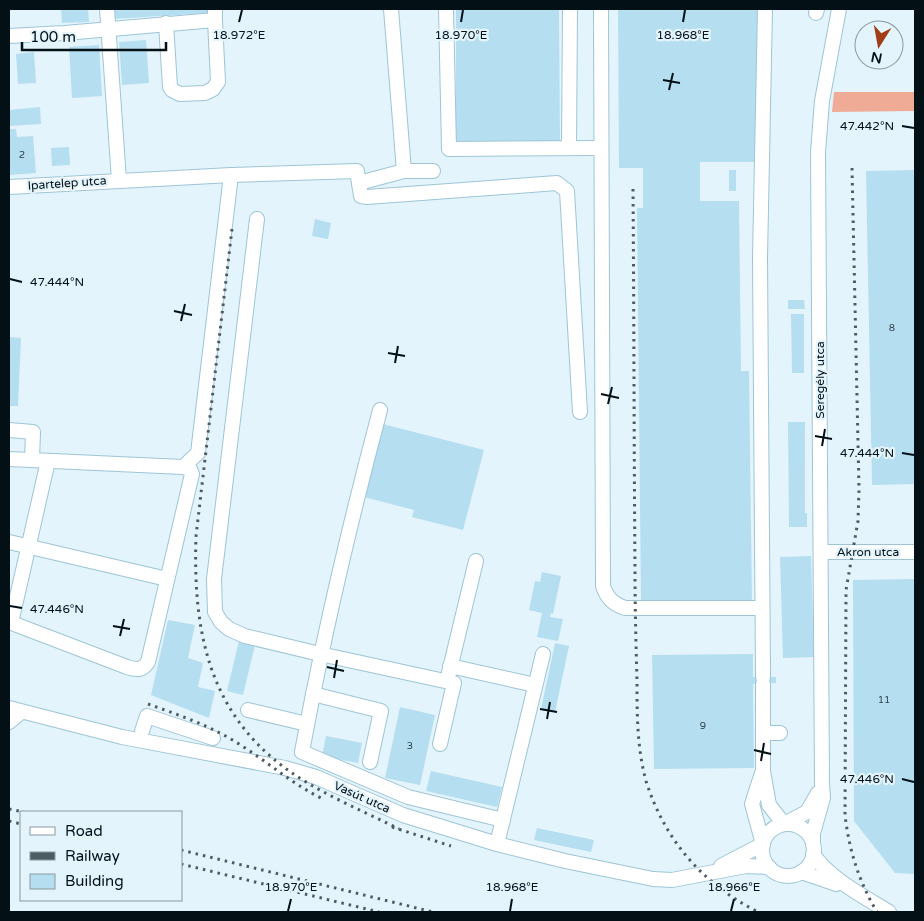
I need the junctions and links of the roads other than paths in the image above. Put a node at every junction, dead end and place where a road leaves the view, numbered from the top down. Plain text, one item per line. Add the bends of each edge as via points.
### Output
1 (107, 9) edge
2 (391, 9) edge
3 (446, 9) edge
4 (570, 9) edge
5 (601, 9) edge
6 (765, 9) edge
7 (839, 9) edge
8 (215, 14) edge
9 (166, 23) junction
10 (109, 29) junction
11 (9, 36) edge
12 (569, 148) junction
13 (601, 148) junction
14 (404, 171) junction
15 (433, 171) dead end
16 (231, 174) junction
17 (122, 180) junction
18 (359, 183) junction
19 (9, 187) edge
20 (257, 219) dead end
21 (380, 410) dead end
22 (580, 412) dead end
23 (9, 430) edge
24 (9, 459) edge
25 (32, 460) junction
26 (48, 461) junction
27 (183, 467) junction
28 (9, 542) edge
29 (29, 547) junction
30 (820, 552) junction
31 (915, 552) edge
32 (476, 561) dead end
33 (167, 579) junction
34 (762, 608) junction
35 (10, 623) edge
36 (320, 654) junction
37 (543, 654) dead end
38 (450, 666) junction
39 (446, 682) junction
40 (535, 684) junction
41 (313, 694) junction
42 (15, 710) edge
43 (248, 710) dead end
44 (9, 722) edge
45 (307, 724) junction
46 (142, 731) dead end
47 (763, 733) junction
48 (780, 733) dead end
49 (213, 738) dead end
50 (440, 744) dead end
51 (370, 762) dead end
52 (763, 771) junction
53 (822, 783) junction
54 (503, 820) junction
55 (784, 824) junction
56 (497, 844) junction
57 (763, 844) junction
58 (813, 849) junction
59 (769, 867) junction
60 (714, 871) junction
61 (802, 872) junction
62 (861, 896) junction
63 (889, 912) edge

1 - 10 street
2 - 14 street
3 - 12 street via 449,149
4 - 12 street
5 - 13 street
6 - 34 street via 760,258
7 - 30 street, Seregély utca via 822,101 818,152
8 - 9 street
8 - 9 street via 218,82 214,89 205,93 180,94 170,87
9 - 10 street
10 - 11 street
10 - 17 street
12 - 13 street
13 - 34 street via 603,586 606,595 625,608
14 - 15 street
14 - 18 street
16 - 17 street, Ipartelep utca
16 - 18 street, Ipartelep utca via 357,171
16 - 27 street via 198,453
17 - 19 street, Ipartelep utca
18 - 22 street via 361,196 366,197 557,182 567,191
20 - 36 street via 214,579 215,612 229,630
21 - 36 street
23 - 25 street via 33,432
24 - 25 street
25 - 26 street
26 - 27 street
26 - 29 street
27 - 33 street via 190,469 192,474
28 - 29 street
29 - 33 street
29 - 35 street
30 - 31 street, Akron utca
30 - 53 street, Seregély utca
32 - 38 street
33 - 35 street via 148,662 138,670
34 - 47 street
36 - 39 street
36 - 41 street
37 - 40 street
38 - 39 street
38 - 40 street
39 - 50 street via 454,683
40 - 54 street
41 - 45 street
41 - 51 street via 381,711
42 - 44 street
42 - 56 street, Vasút utca via 139,741 285,768 316,777 403,815
43 - 45 street
45 - 54 street via 302,752 408,798
46 - 49 street via 147,716
47 - 48 street
47 - 52 street
52 - 55 street via 769,805
52 - 57 street via 752,808
53 - 55 street, Seregély utca via 807,812
53 - 58 street, Seregély utca via 823,798 813,833
54 - 56 street
55 - 57 street, Vasút utca via 768,833
55 - 58 street, Vasút utca via 802,828 809,835
56 - 60 street, Vasút utca via 653,879 672,880
57 - 59 street via 762,854
57 - 60 street, Vasút utca
58 - 61 street via 809,864
58 - 62 street, Vasút utca via 826,870
59 - 60 street, Vasút utca via 746,866
59 - 61 street, Vasút utca via 784,875
61 - 62 street, Vasút utca
62 - 63 street, Vasút utca

